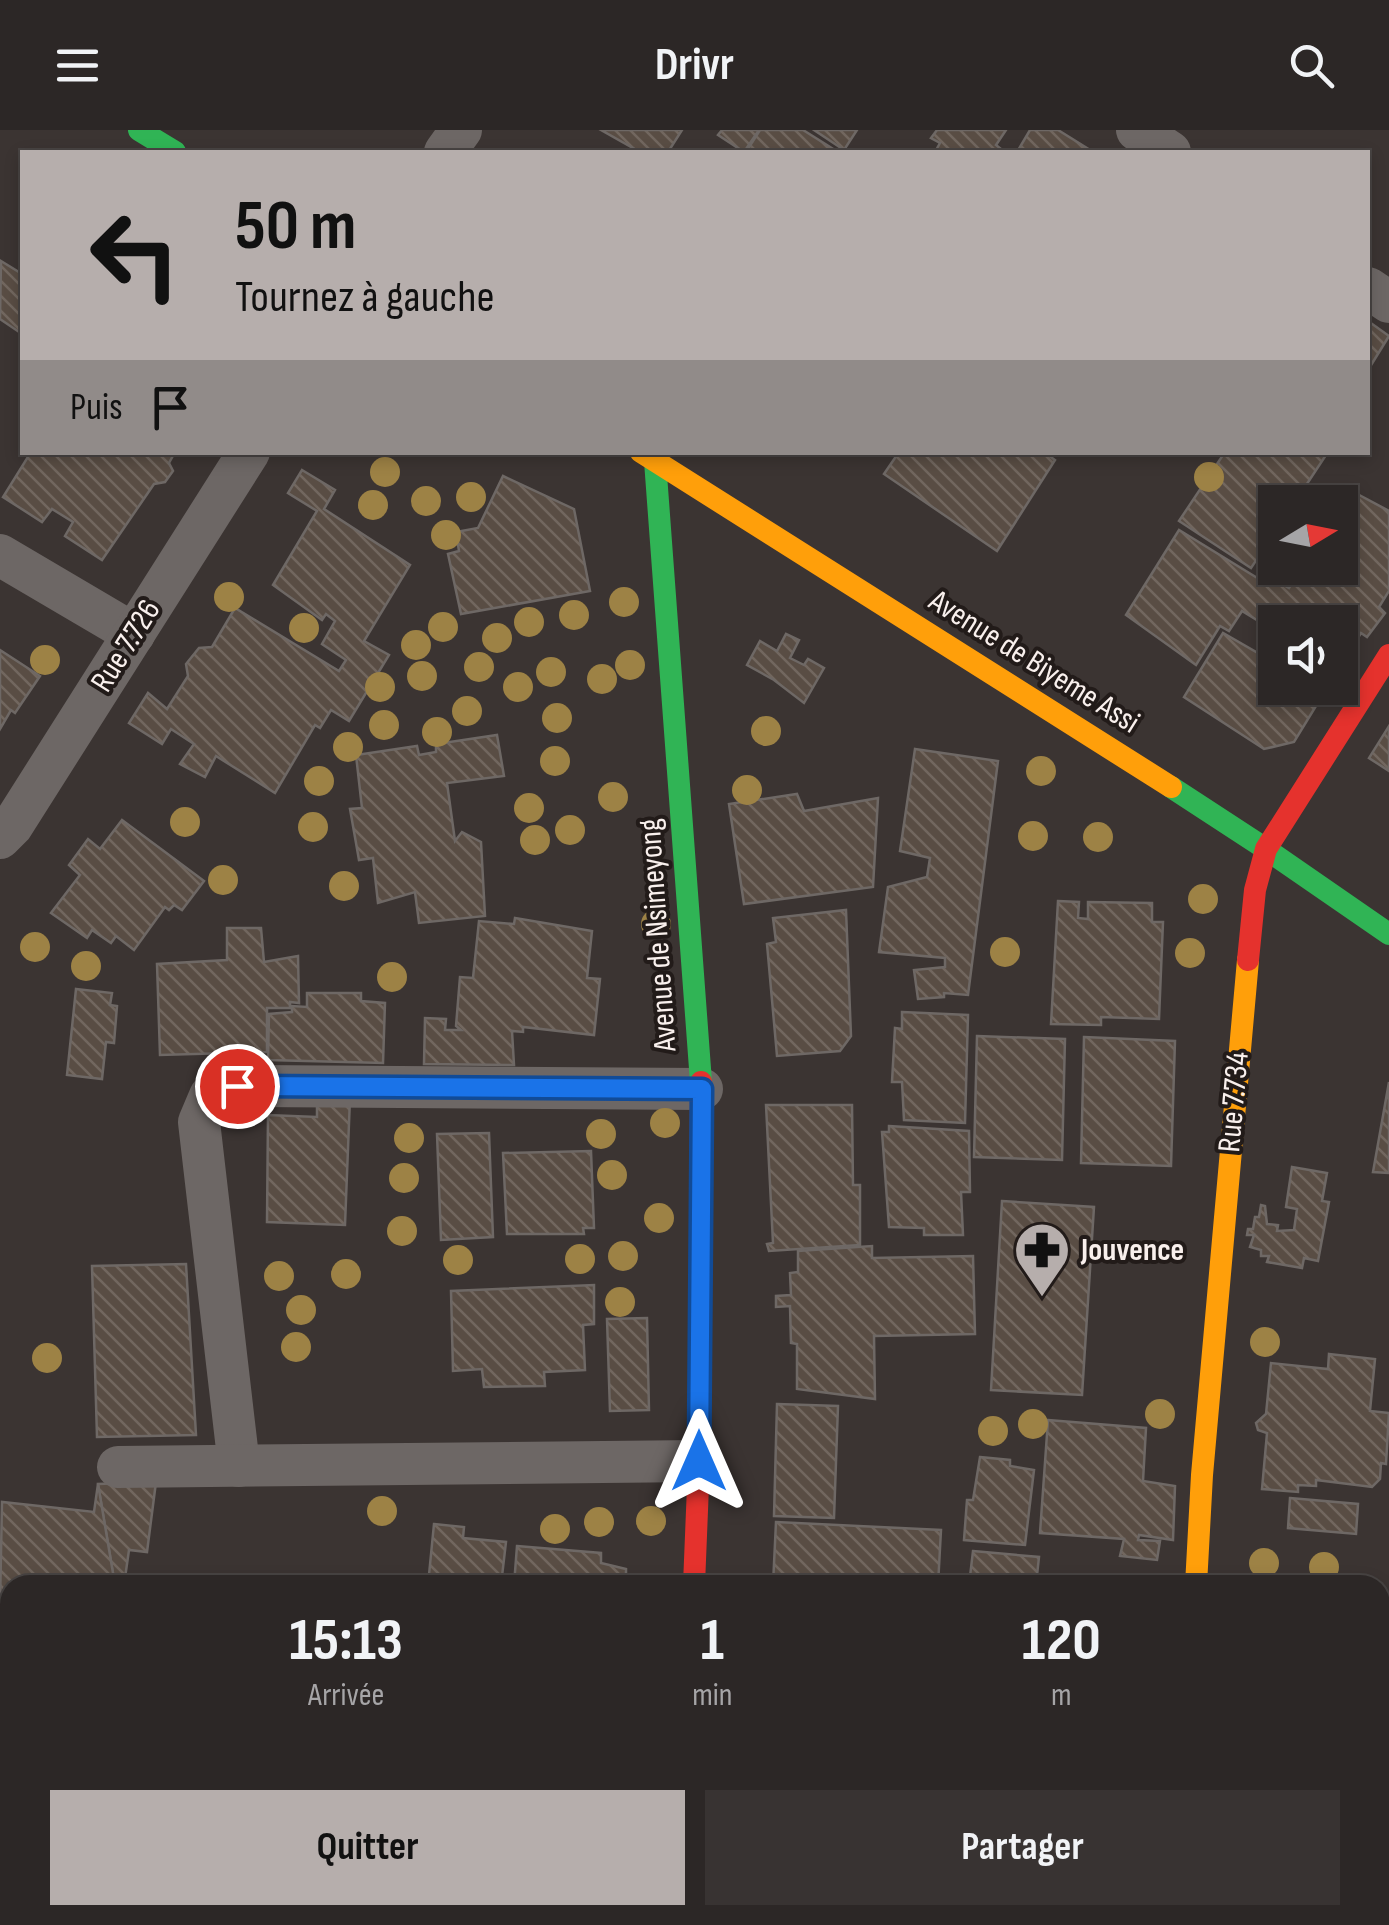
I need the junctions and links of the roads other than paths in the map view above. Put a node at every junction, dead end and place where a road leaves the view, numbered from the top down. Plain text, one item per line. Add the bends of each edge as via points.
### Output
1 (139, 130) edge
2 (1138, 130) edge
3 (172, 150) edge
4 (1167, 150) edge
5 (247, 455) edge
6 (648, 457) edge
7 (0, 555) edge
8 (134, 634) junction
9 (1389, 655) edge
10 (0, 838) edge
11 (1266, 849) junction
12 (1389, 934) edge
13 (702, 1089) junction
14 (699, 1461) junction
15 (118, 1466) dead end
16 (240, 1466) junction
17 (694, 1575) edge
18 (1197, 1575) edge

1 - 3 main road
2 - 4 street
5 - 8 street, Rue 7.726
6 - 11 main road, Avenue de Biyeme Assi
6 - 13 main road, Avenue de Nsimeyong
7 - 8 street
8 - 10 street, Rue 7.726
9 - 11 main road, Rue 7.734
11 - 12 main road, Avenue de Biyeme Assi
11 - 18 main road, Rue 7.734 via 1243,1006
13 - 14 main road, Avenue de Nsimeyong
13 - 16 street via 237,1086 210,1096 198,1122
14 - 16 street
14 - 17 main road, Avenue de Nsimeyong
15 - 16 street

